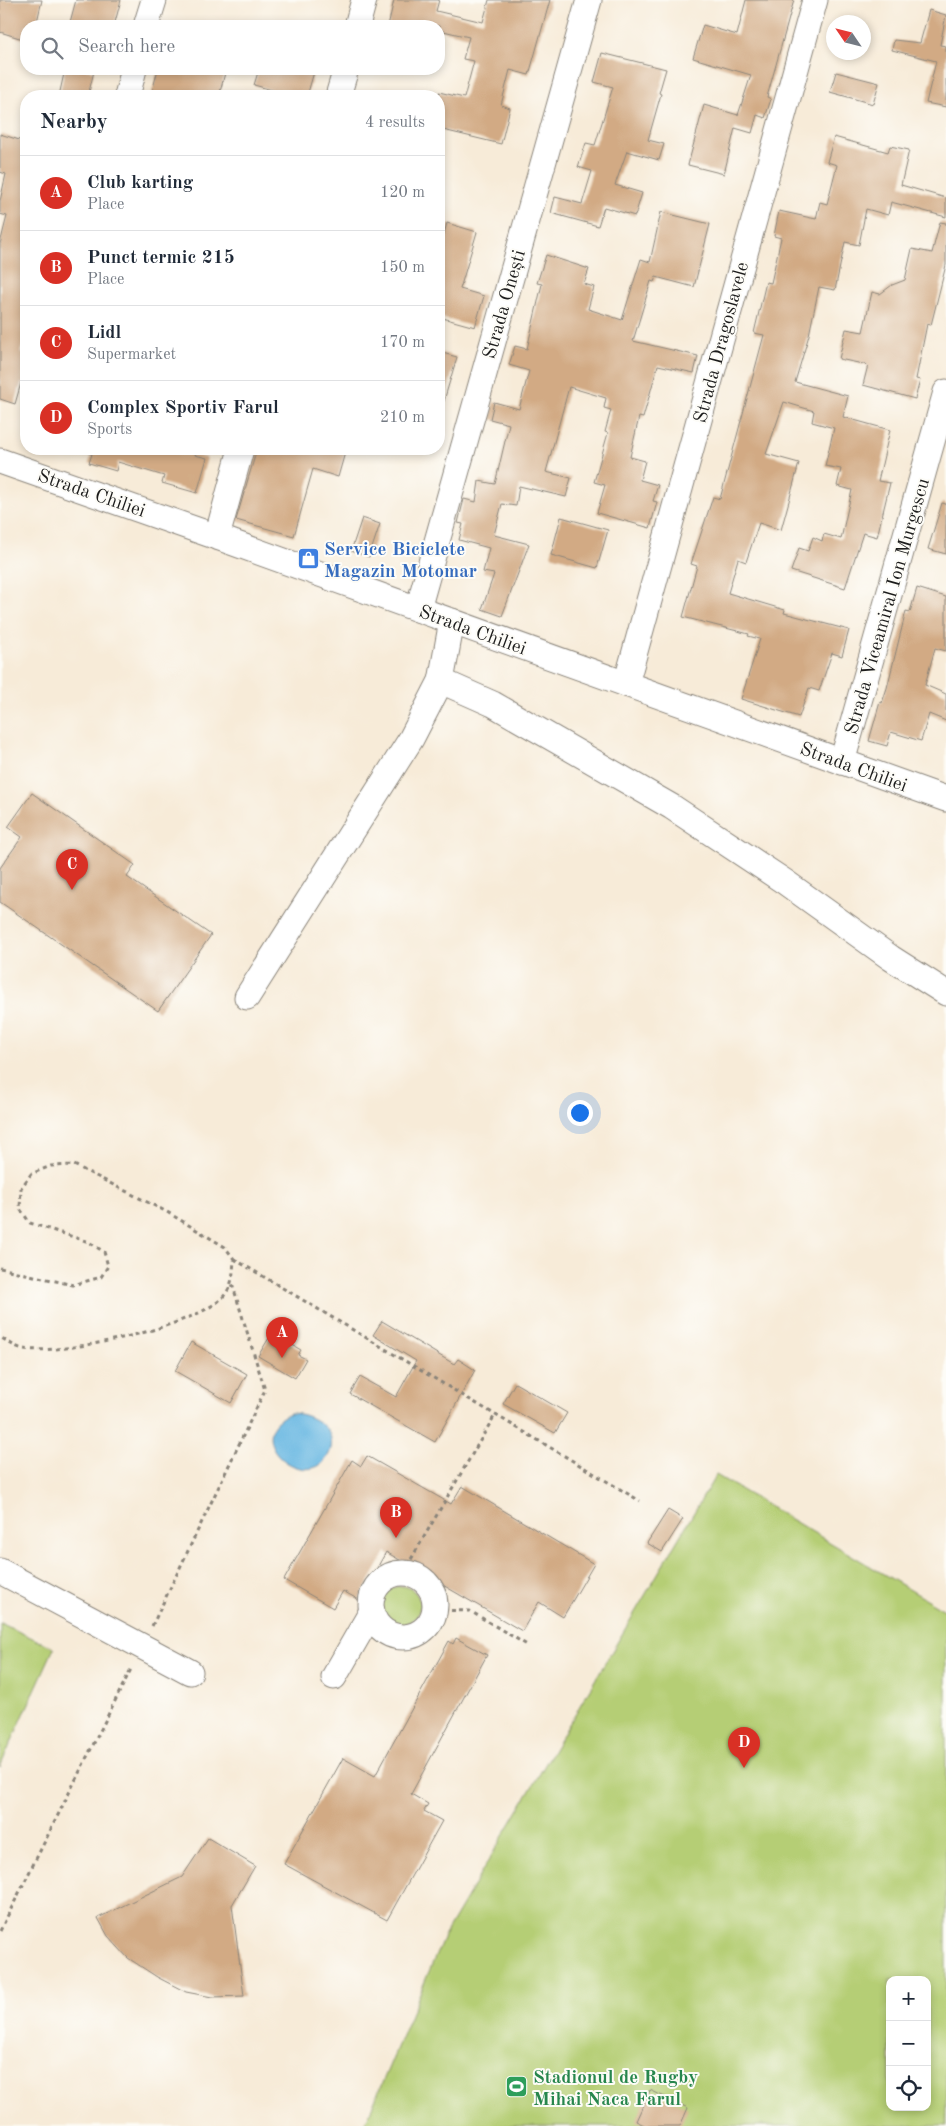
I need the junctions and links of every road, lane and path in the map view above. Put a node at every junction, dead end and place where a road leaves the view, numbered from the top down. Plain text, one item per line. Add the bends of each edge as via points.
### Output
1 (154, 0) edge
2 (364, 0) edge
3 (589, 0) edge
4 (815, 0) edge
5 (148, 20) edge
6 (359, 20) edge
7 (132, 75) edge
8 (344, 75) edge
9 (128, 90) edge
10 (340, 90) edge
11 (946, 392) edge
12 (239, 455) edge
13 (16, 459) edge
14 (217, 536) junction
15 (418, 608) junction
16 (452, 621) junction
17 (441, 682) junction
18 (626, 684) junction
19 (842, 762) junction
20 (946, 799) edge
21 (946, 993) edge
22 (247, 997) dead end
23 (234, 1259) junction
24 (0, 1268) edge
25 (232, 1282) junction
26 (0, 1338) edge
27 (495, 1415) junction
28 (640, 1501) dead end
29 (0, 1571) edge
30 (404, 1573) junction
31 (435, 1610) junction
32 (372, 1612) junction
33 (526, 1645) dead end
34 (142, 1646) junction
35 (190, 1672) dead end
36 (334, 1677) dead end
37 (0, 1931) edge

1 - 5 street
2 - 6 street
3 - 15 street, Strada Onești
4 - 18 street, Strada Dragoslavele
7 - 9 street
8 - 10 street
11 - 19 street, Strada Viceamiral Ion Murgescu
12 - 14 street
13 - 14 street, Strada Chiliei
14 - 15 street, Strada Chiliei
15 - 16 street, Strada Chiliei
16 - 17 street
16 - 18 street, Strada Chiliei
17 - 21 street via 493,704 672,807
17 - 22 street via 411,739
18 - 19 street, Strada Chiliei
19 - 20 street, Strada Chiliei
23 - 24 path via 225,1247 167,1212 74,1165 51,1166 31,1174 20,1188 20,1209 30,1223 89,1242 104,1252 108,1266 102,1277 73,1285
23 - 25 path
23 - 27 path
25 - 26 path via 223,1297 205,1311 172,1325 105,1341 43,1350 21,1349
25 - 34 path via 265,1390
27 - 28 path
27 - 30 path
29 - 34 street
30 - 31 street via 424,1580 435,1599
30 - 32 street via 393,1574 377,1586 372,1595
31 - 32 street via 424,1630 403,1638 384,1631
31 - 33 path via 470,1611
32 - 36 street
34 - 35 street
34 - 37 path

